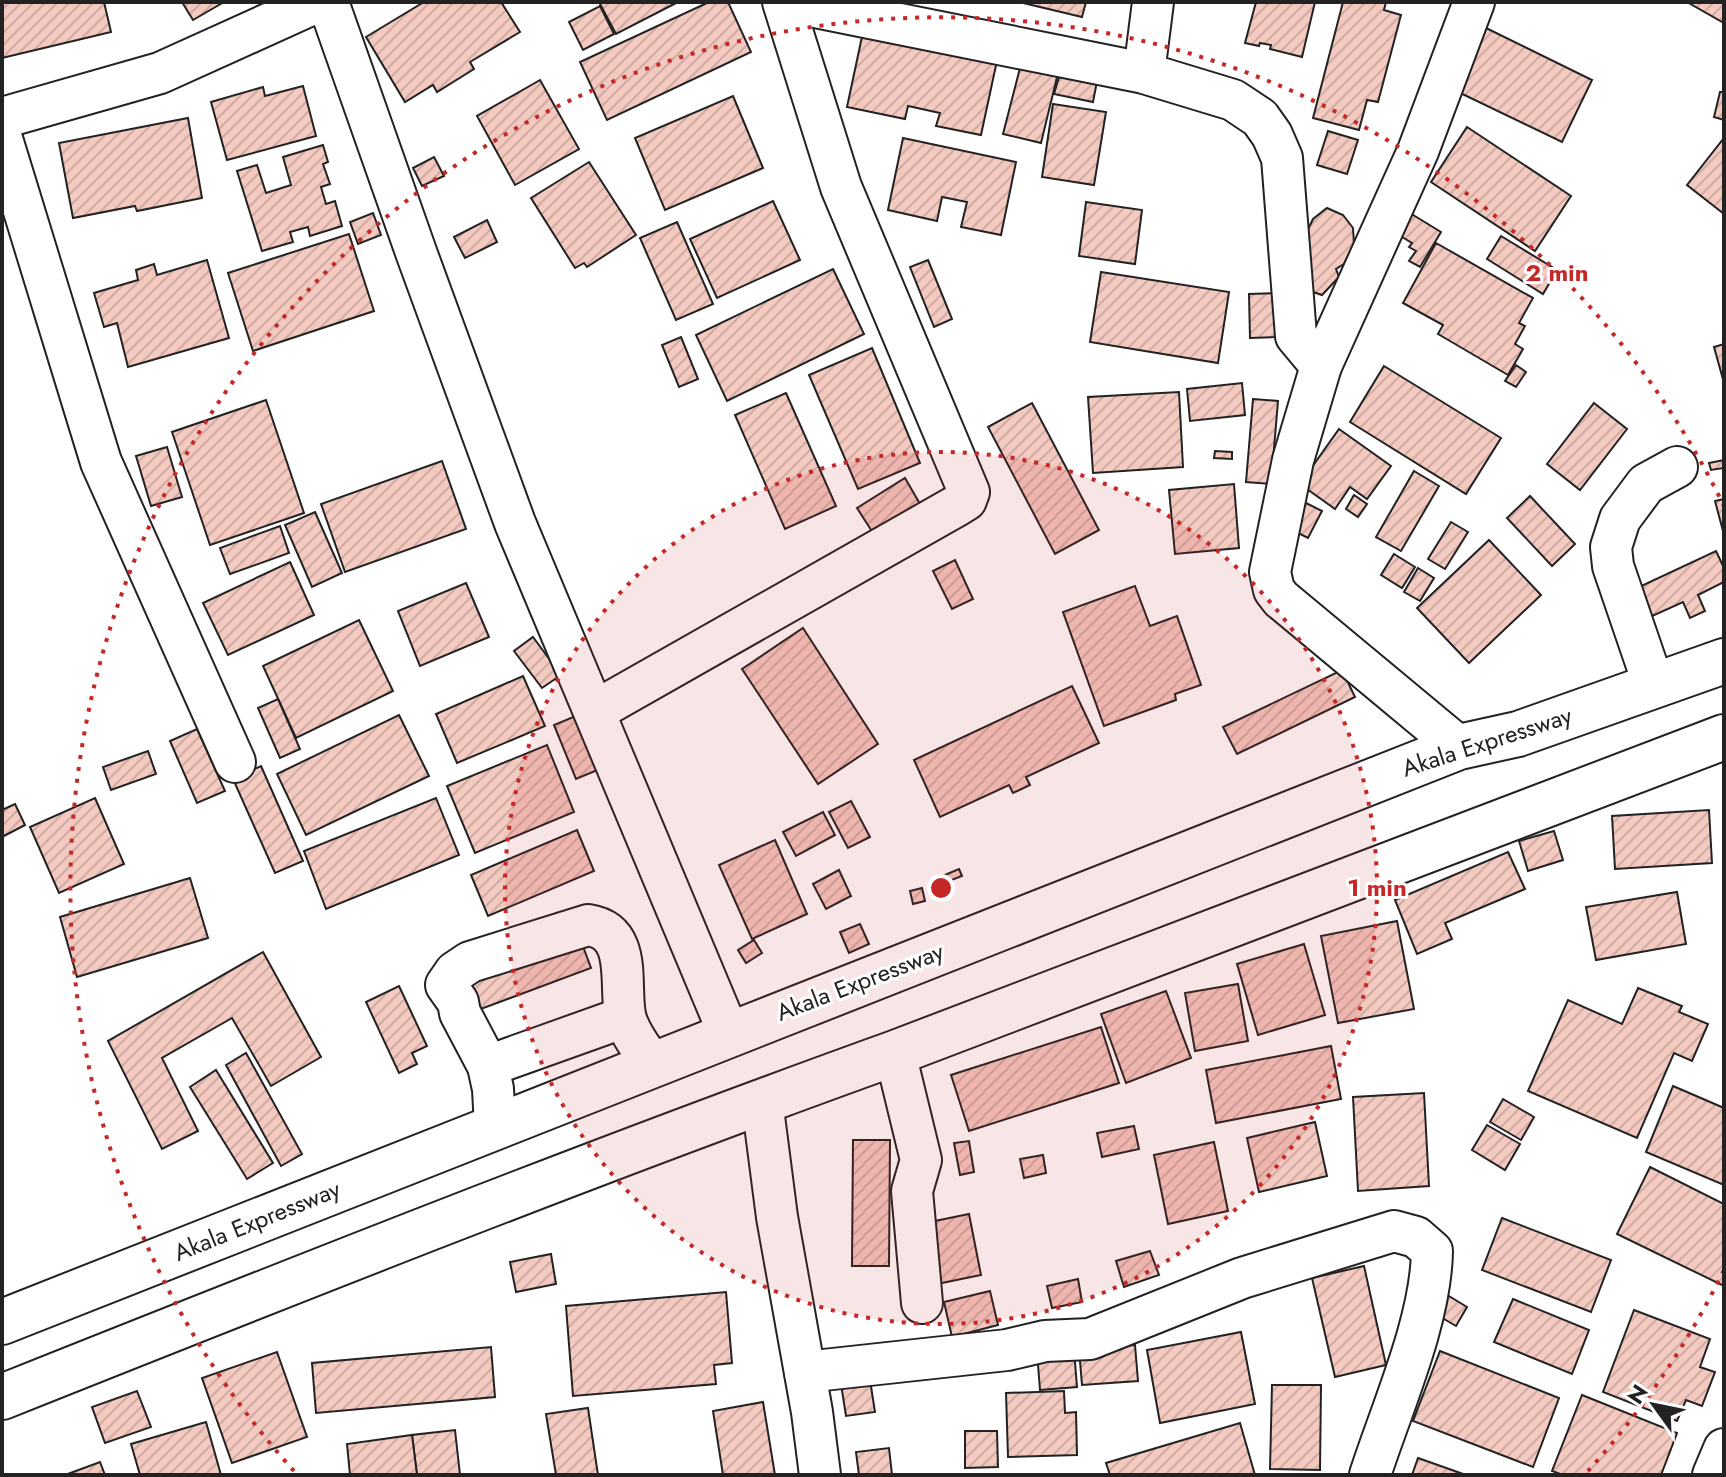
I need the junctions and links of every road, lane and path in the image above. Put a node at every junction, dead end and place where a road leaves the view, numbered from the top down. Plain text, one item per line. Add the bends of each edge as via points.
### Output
1 (317, 2) edge
2 (328, 2) edge
3 (783, 2) edge
4 (790, 2) edge
5 (1153, 2) edge
6 (1474, 2) edge
7 (1144, 73) junction
8 (2, 118) edge
9 (2, 139) edge
10 (1321, 366) junction
11 (1677, 467) dead end
12 (1724, 661) edge
13 (1654, 686) junction
14 (595, 711) junction
15 (1724, 737) edge
16 (1459, 747) junction
17 (235, 762) dead end
18 (625, 1017) junction
19 (729, 1034) junction
20 (895, 1053) junction
21 (652, 1064) junction
22 (488, 1066) junction
23 (762, 1101) junction
24 (495, 1127) junction
25 (922, 1303) dead end
26 (2, 1322) edge
27 (805, 1372) junction
28 (2, 1397) edge
29 (1724, 1449) edge
30 (820, 1475) edge
31 (1370, 1475) edge
32 (1713, 1475) edge

1 - 8 street via 160,73
2 - 14 street via 515,523
3 - 14 street via 841,187 969,492 958,505
4 - 7 street
5 - 7 street
6 - 10 street via 1418,151
7 - 10 street via 1233,100 1260,118 1272,135 1282,158 1296,336
9 - 17 street via 101,462
10 - 16 street via 1293,460 1270,572 1274,590
11 - 13 street via 1646,484 1620,519 1611,547
12 - 13 main road, Akala Expressway
13 - 16 main road, Akala Expressway via 1518,734
14 - 19 street
15 - 20 main road
16 - 19 main road, Akala Expressway
18 - 21 street
18 - 22 street
18 - 22 street via 617,943 598,926 470,962 446,985
19 - 21 main road, Akala Expressway
20 - 23 main road
20 - 25 street via 921,1160 912,1191
21 - 24 main road, Akala Expressway
22 - 24 street
23 - 27 street
23 - 28 main road
24 - 26 main road, Akala Expressway
27 - 30 street
27 - 31 street via 1090,1339 1242,1278 1394,1231 1416,1237 1432,1251 1432,1278
29 - 32 street

